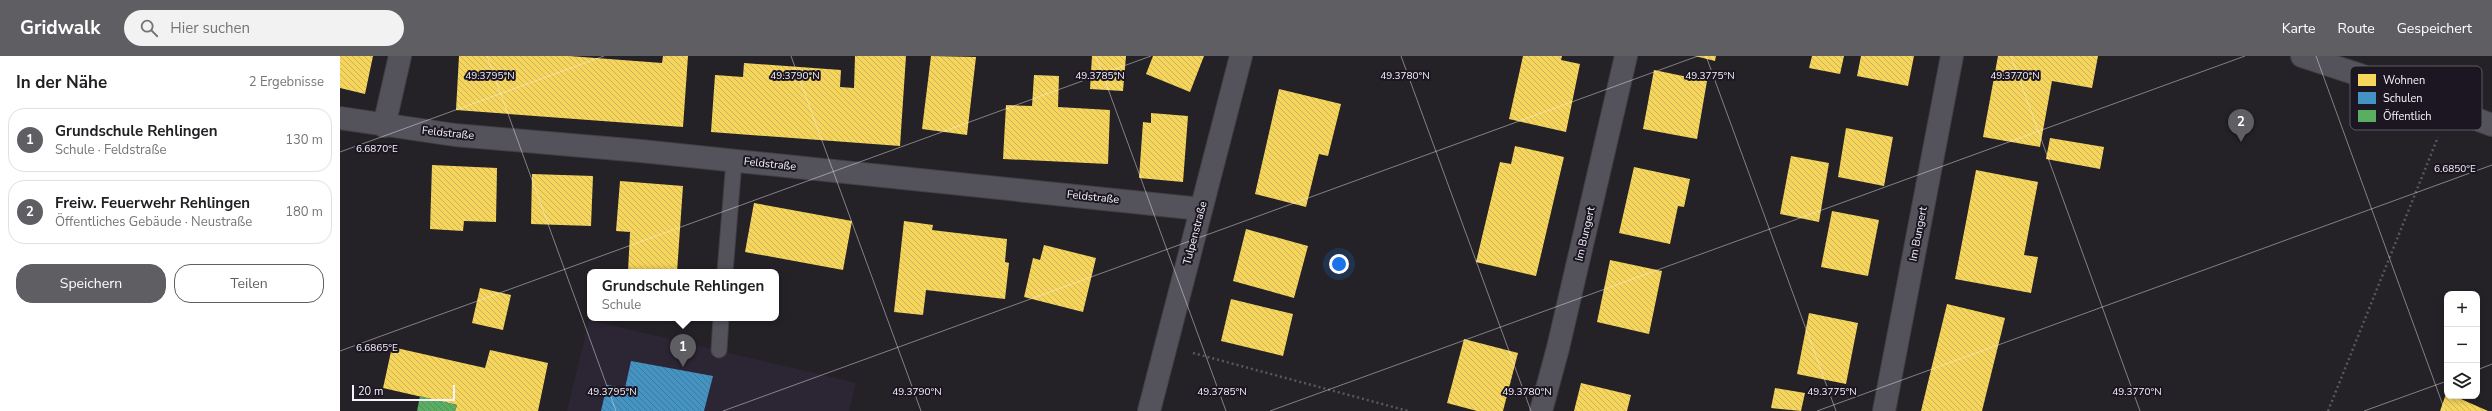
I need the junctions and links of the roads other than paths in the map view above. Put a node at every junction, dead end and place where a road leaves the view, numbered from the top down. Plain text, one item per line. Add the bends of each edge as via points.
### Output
1 (400, 56) edge
2 (1241, 56) edge
3 (1626, 56) edge
4 (1952, 56) edge
5 (2302, 56) edge
6 (2350, 73) edge
7 (340, 118) edge
8 (2482, 121) edge
9 (2492, 125) edge
10 (384, 126) junction
11 (734, 161) junction
12 (1201, 209) junction
13 (725, 269) edge
14 (721, 321) edge
15 (719, 350) dead end
16 (1149, 411) edge
17 (1541, 411) edge
18 (1884, 411) edge

1 - 10 street
2 - 12 street, Tulpenstraße
3 - 17 street, Im Bungert
4 - 18 street, Im Bungert
5 - 6 street
7 - 10 street, Feldstraße
8 - 9 street
10 - 11 street, Feldstraße
11 - 12 street, Feldstraße
11 - 13 lane
12 - 16 street, Tulpenstraße
14 - 15 lane

